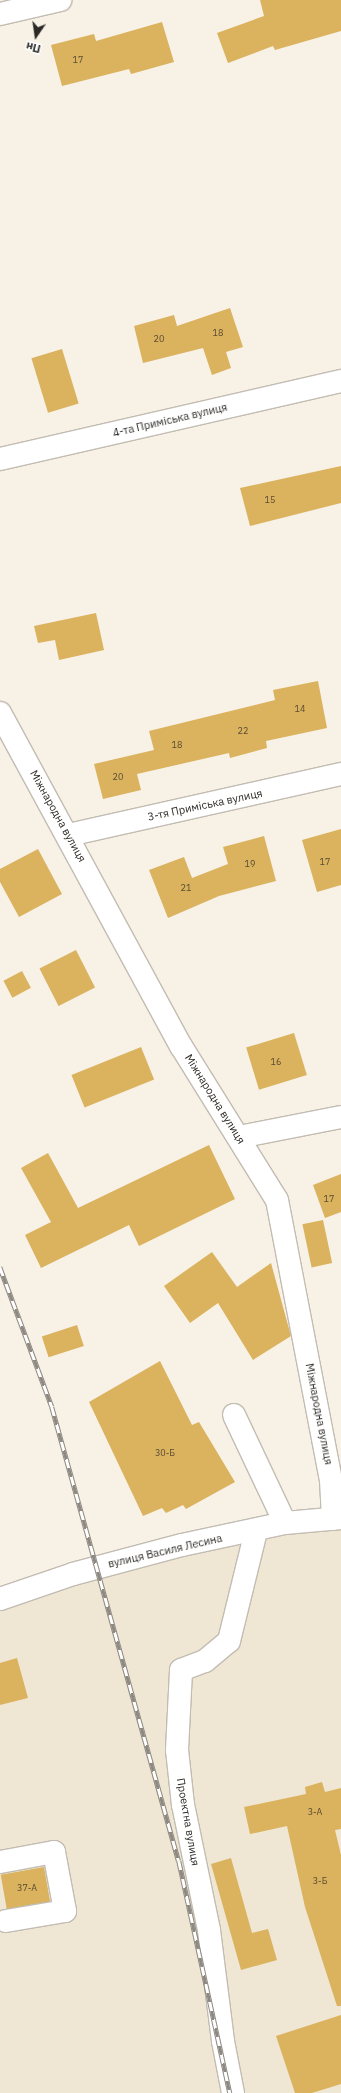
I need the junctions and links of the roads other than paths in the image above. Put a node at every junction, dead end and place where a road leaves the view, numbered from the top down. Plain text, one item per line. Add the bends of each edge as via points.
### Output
1 (60, 0) edge
2 (0, 14) edge
3 (341, 381) edge
4 (0, 459) edge
5 (0, 713) edge
6 (341, 774) edge
7 (68, 835) junction
8 (341, 1117) edge
9 (240, 1137) junction
10 (234, 1415) dead end
11 (336, 1479) edge
12 (338, 1521) edge
13 (285, 1523) junction
14 (256, 1531) junction
15 (0, 1599) edge
16 (0, 1862) edge
17 (6, 1921) dead end
18 (233, 2093) edge

1 - 2 street
3 - 4 street, 4-та Приміська вулиця
5 - 7 street, Міжнародна вулиця
6 - 7 street, 3-тя Приміська вулиця
7 - 9 street, Міжнародна вулиця via 181,1046
8 - 9 street
9 - 11 street, Міжнародна вулиця via 277,1200
10 - 13 street
11 - 12 street, Міжнародна вулиця
12 - 13 street, вулиця Василя Лесина
13 - 14 street, вулиця Василя Лесина
14 - 15 street, вулиця Василя Лесина via 182,1545 85,1570
14 - 18 street, Проектна вулиця via 230,1641 205,1661 181,1670 177,1750 183,1805 209,1930 223,2041
16 - 17 street via 54,1852 65,1911

